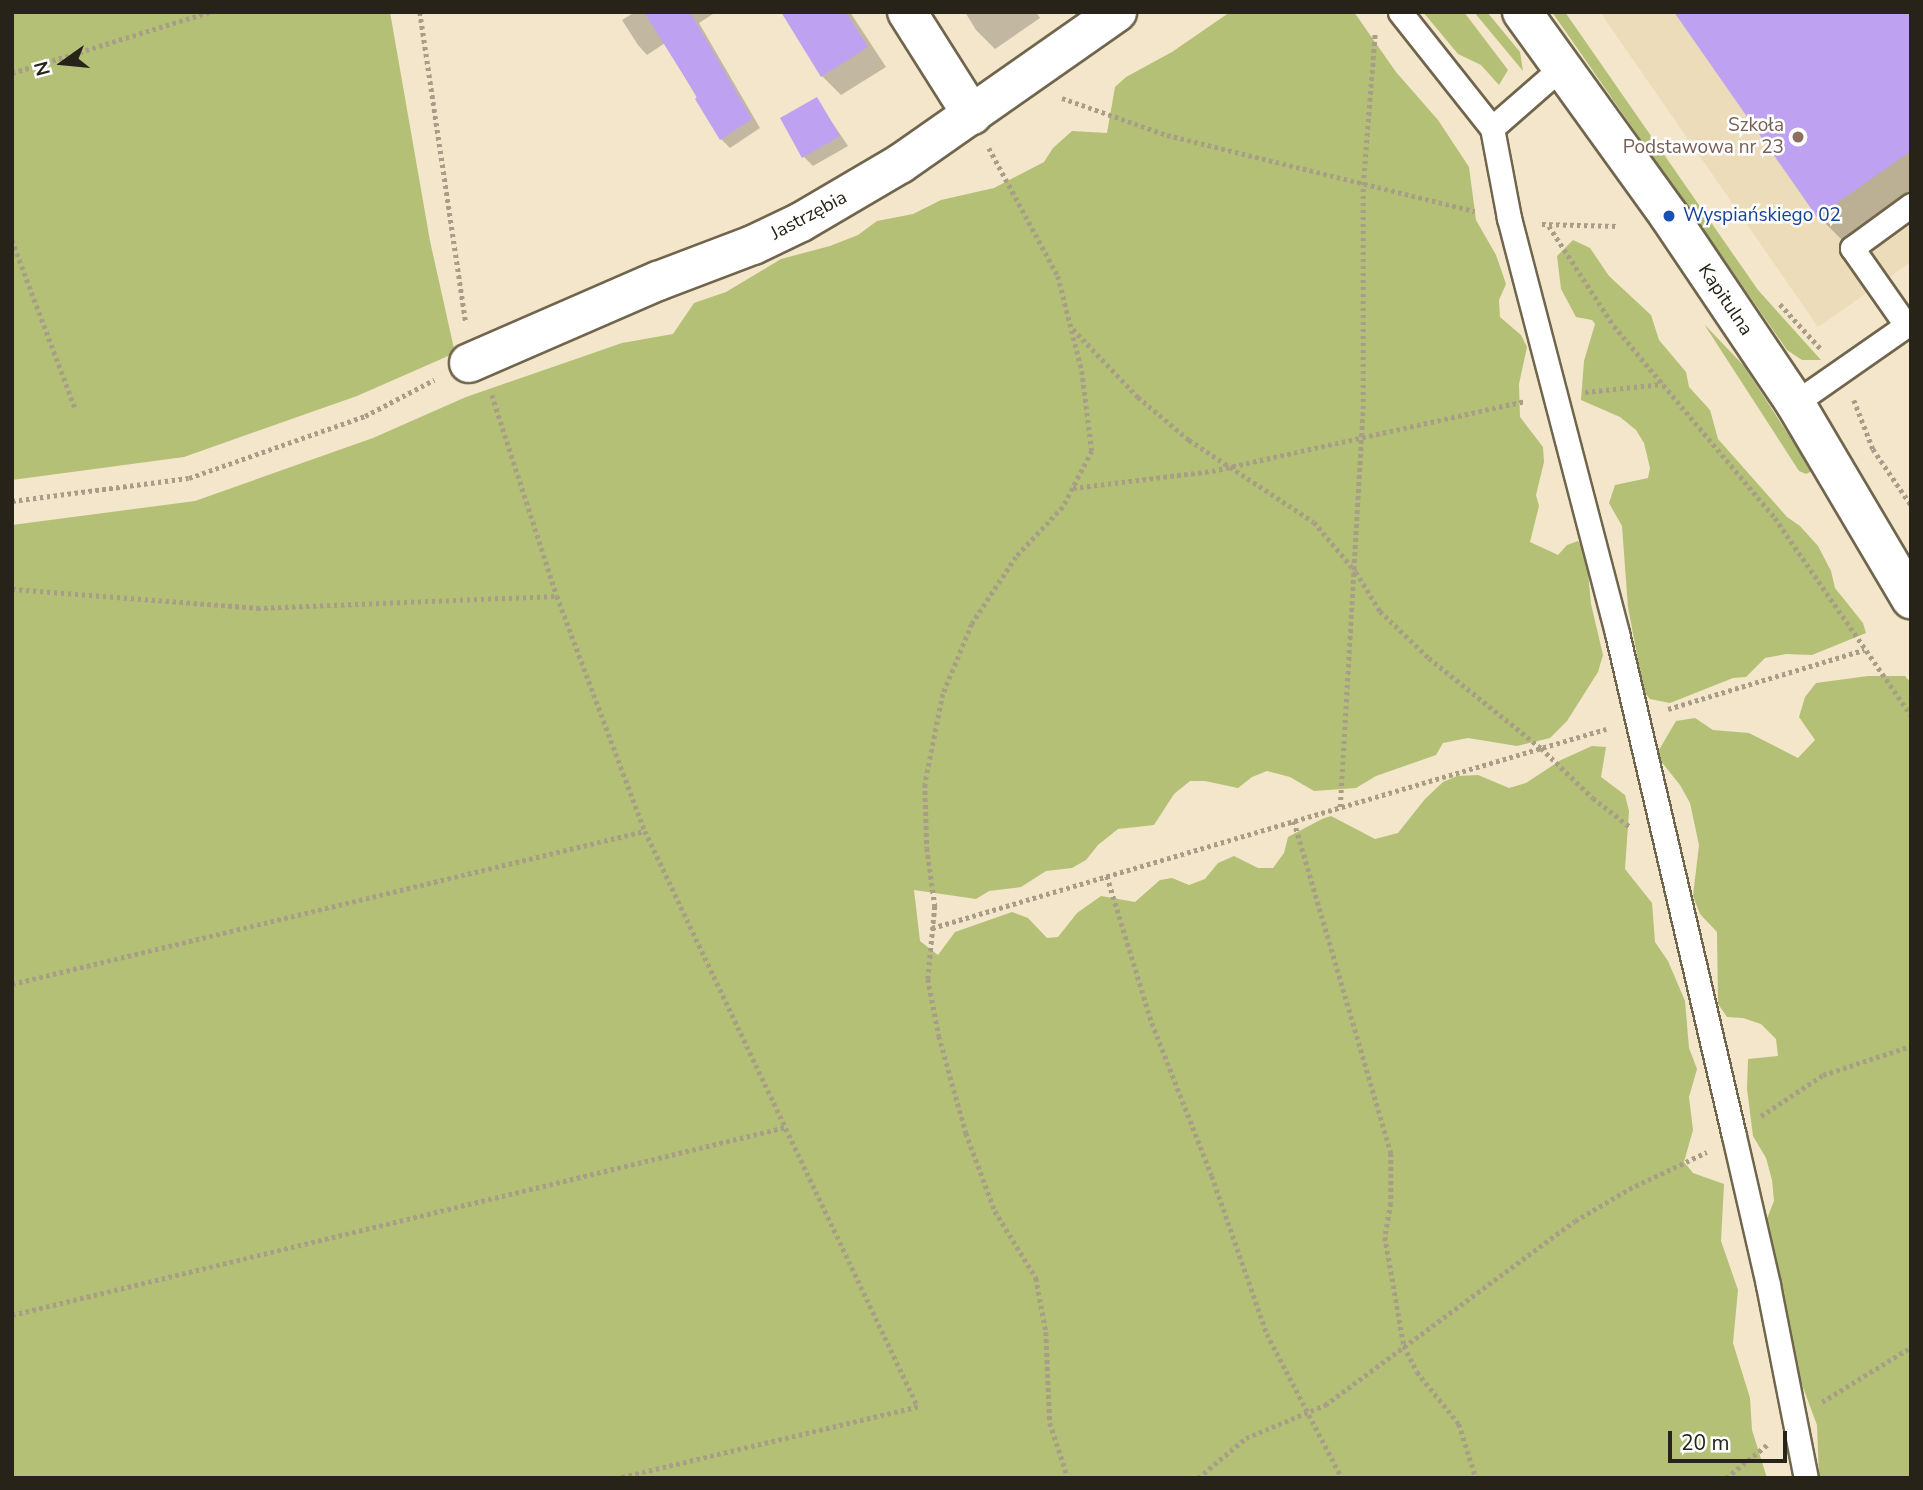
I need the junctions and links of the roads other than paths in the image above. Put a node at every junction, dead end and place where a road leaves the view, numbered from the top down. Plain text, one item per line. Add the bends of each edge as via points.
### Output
1 (907, 12) edge
2 (1117, 12) edge
3 (1400, 12) edge
4 (1522, 12) edge
5 (1563, 66) junction
6 (972, 115) junction
7 (1492, 128) junction
8 (1911, 205) edge
9 (1909, 323) edge
10 (479, 376) road end
11 (1795, 403) junction
12 (1911, 598) edge
13 (1806, 1478) edge

1 - 6 street
2 - 6 street, Jastrzębia
3 - 7 lane
4 - 5 street, Kapitulna
5 - 7 lane
5 - 11 street, Kapitulna
6 - 10 street, Jastrzębia via 801,222 658,281
7 - 13 lane via 1509,218 1636,719 1734,1136
8 - 9 lane via 1852,248
9 - 11 lane
11 - 12 street, Kapitulna

